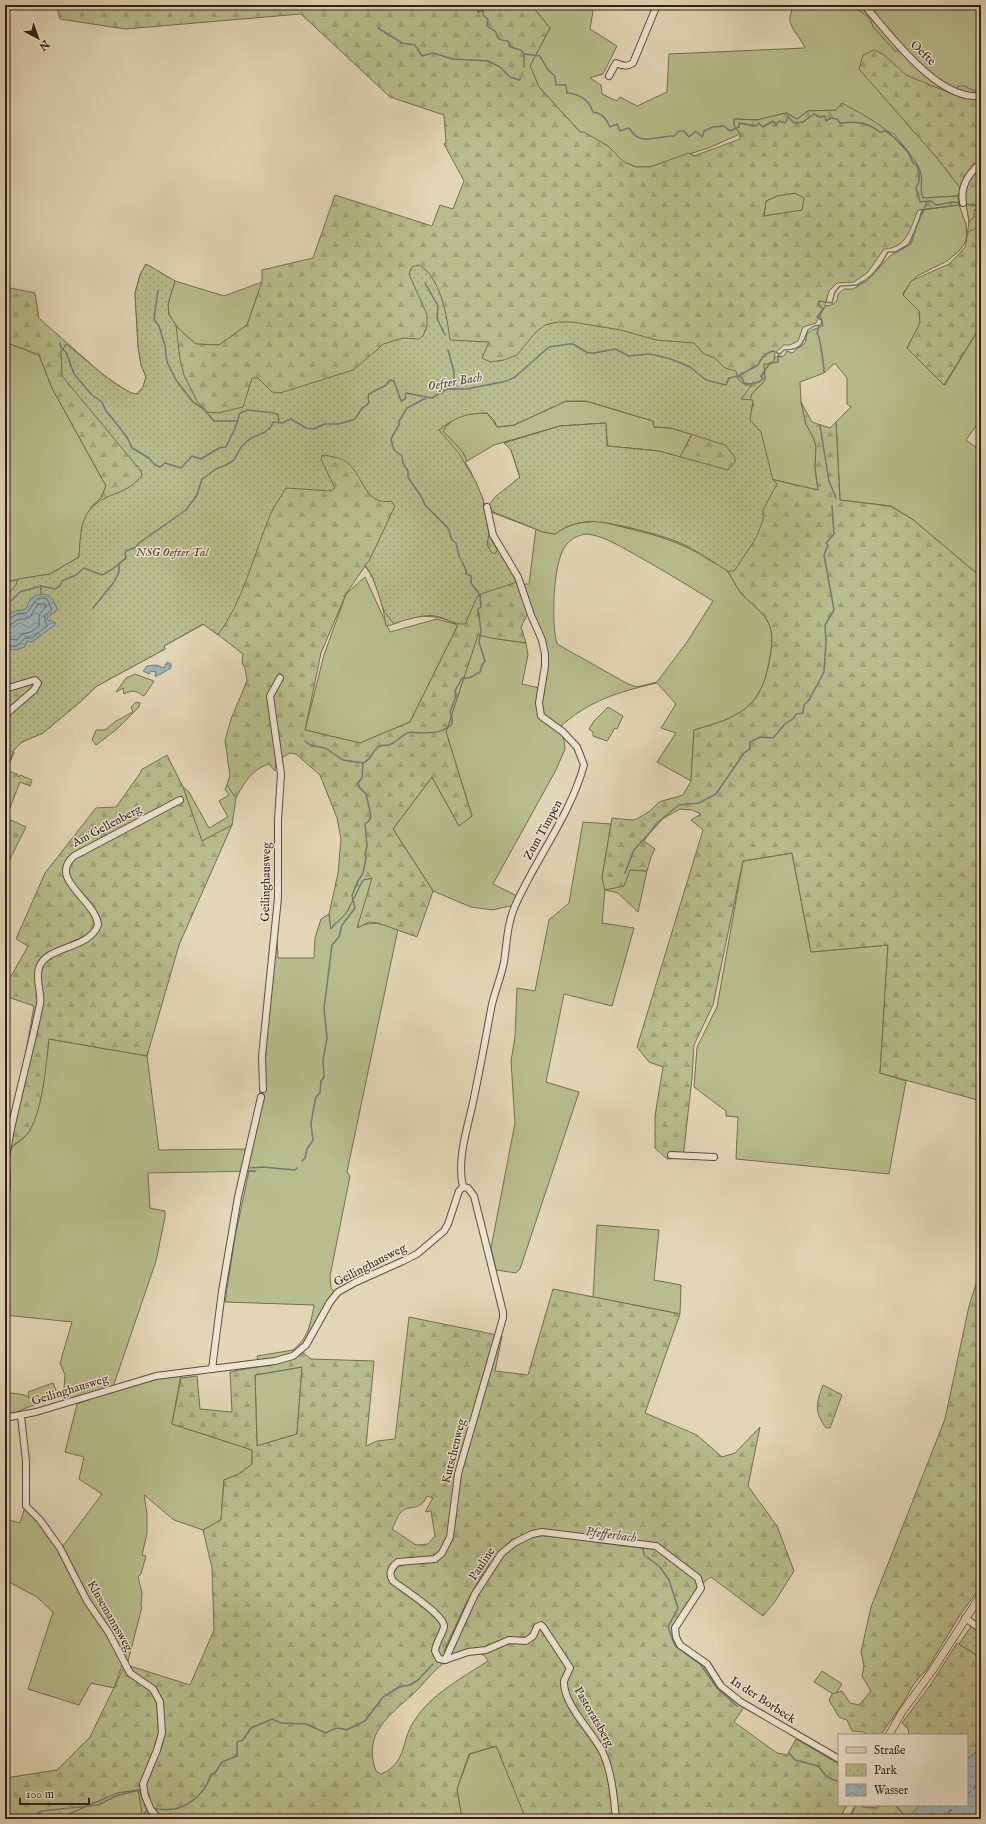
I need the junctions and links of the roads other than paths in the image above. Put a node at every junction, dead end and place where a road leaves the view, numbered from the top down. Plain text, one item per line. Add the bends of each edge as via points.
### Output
1 (656, 5) edge
2 (864, 5) edge
3 (609, 76) dead end
4 (981, 96) edge
5 (981, 103) edge
6 (981, 164) edge
7 (964, 203) dead end
8 (487, 507) dead end
9 (280, 678) dead end
10 (5, 689) edge
11 (5, 714) edge
12 (180, 800) dead end
13 (263, 1089) dead end
14 (261, 1097) dead end
15 (671, 1154) dead end
16 (714, 1157) dead end
17 (463, 1187) junction
18 (5, 1197) edge
19 (212, 1370) junction
20 (21, 1416) junction
21 (5, 1418) edge
22 (701, 1588) joint
23 (981, 1595) edge
24 (965, 1618) junction
25 (981, 1629) edge
26 (445, 1660) junction
27 (890, 1734) edge
28 (838, 1758) edge
29 (850, 1806) edge
30 (159, 1819) edge
31 (616, 1819) edge
32 (844, 1819) edge

1 - 3 street via 633,63 623,66 616,63
2 - 4 street, Oefte via 925,72 961,94
4 - 5 street, Oefte
6 - 7 street via 969,176 962,192
8 - 17 street, Zum Timpen via 493,535 518,577 542,640 545,666 539,703 541,716 563,732 577,747 584,765 572,800 536,864 512,915 466,1135 460,1177
9 - 13 street, Geilinghausweg via 270,696 281,774 278,898 262,1056
10 - 11 street via 35,680 38,683 34,690
12 - 18 street, Am Gellenberg via 74,856 67,864 67,877 95,913 98,925 93,934 47,957 38,969 40,1002 10,1135 6,1161 8,1185
14 - 19 street via 238,1197
15 - 16 street
17 - 19 street, Geilinghausweg via 459,1191 444,1231 417,1254 338,1292 309,1342 298,1353 275,1361
17 - 26 street, Kutschenweg via 468,1188 474,1196 503,1318 458,1474 450,1537 442,1553 436,1558 398,1562 393,1566 390,1575 393,1581 441,1619 444,1627 435,1650 438,1659
19 - 20 street, Geilinghausweg via 135,1381
20 - 21 street, Geilinghausweg
20 - 30 street, Klusemannsweg via 26,1461 26,1506 40,1520 60,1548 130,1673 153,1689 160,1702 162,1733 143,1784 150,1810
22 - 26 street, Pauline via 698,1578 656,1546 542,1532 532,1534 514,1543 501,1554 475,1594
22 - 28 street, In der Borbeck via 675,1628 680,1645 707,1664 721,1686 741,1702
23 - 24 main road
24 - 25 street
24 - 27 main road
26 - 31 street, Pastoratsberg via 468,1652 486,1650 508,1640 526,1641 533,1636 537,1626 544,1627 570,1668 564,1681 568,1696 577,1715 604,1755
29 - 32 main road

